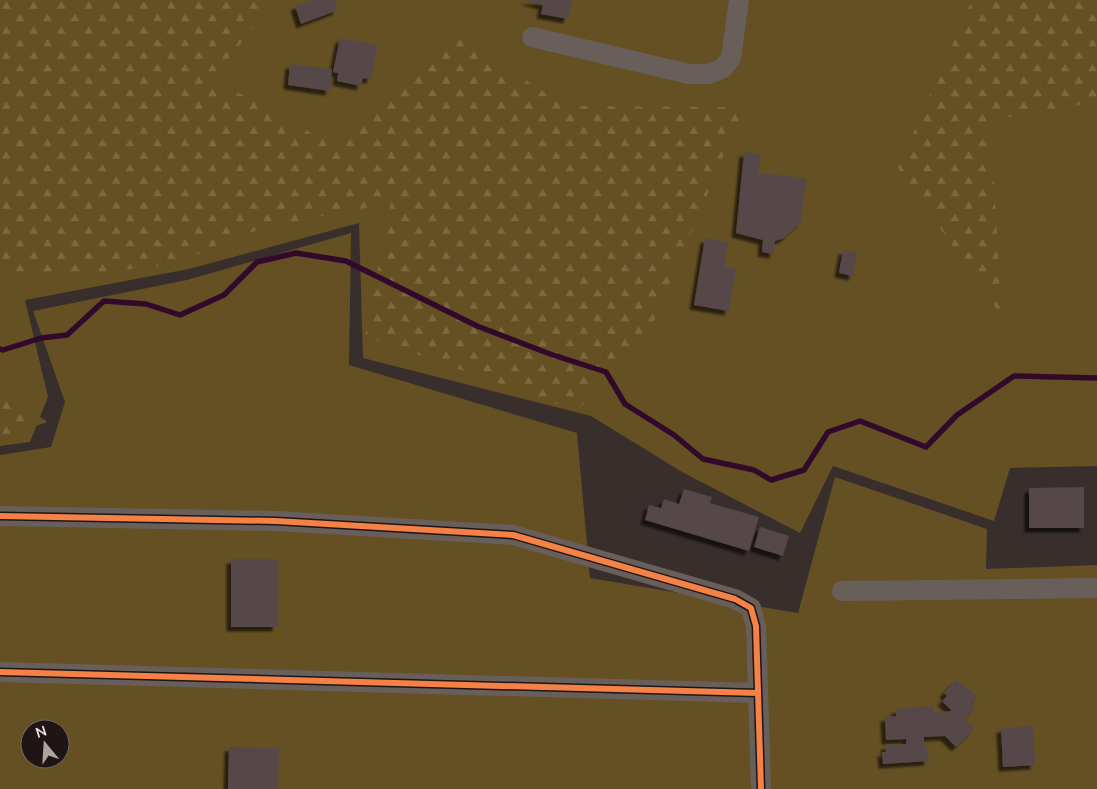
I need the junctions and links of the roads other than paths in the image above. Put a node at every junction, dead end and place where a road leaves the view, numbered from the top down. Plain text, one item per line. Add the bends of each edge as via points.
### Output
1 (739, 0) edge
2 (532, 37) dead end
3 (0, 516) edge
4 (1097, 588) edge
5 (842, 591) dead end
6 (0, 672) edge
7 (758, 693) junction
8 (761, 789) edge

1 - 2 street via 731,58 723,68 709,74 690,74
3 - 7 street via 276,521 514,535 735,599 751,608 756,626
4 - 5 street
6 - 7 street
7 - 8 street

